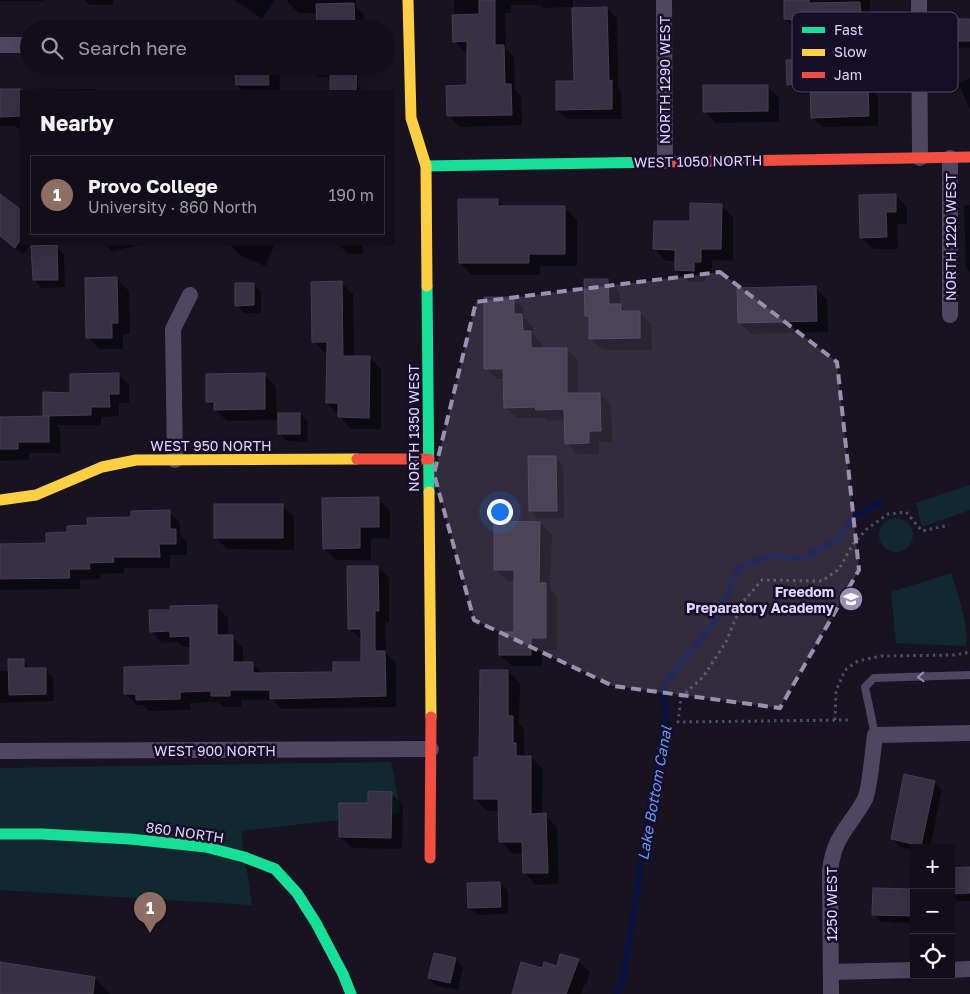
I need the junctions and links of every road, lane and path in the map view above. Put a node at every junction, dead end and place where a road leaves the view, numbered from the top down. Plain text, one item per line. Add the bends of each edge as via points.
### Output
1 (408, 0) edge
2 (664, 0) edge
3 (0, 45) edge
4 (20, 45) edge
5 (920, 92) edge
6 (970, 157) edge
7 (920, 158) junction
8 (950, 158) junction
9 (665, 161) junction
10 (426, 166) junction
11 (190, 295) dead end
12 (950, 315) dead end
13 (428, 459) junction
14 (175, 460) junction
15 (0, 500) edge
16 (949, 525) dead end
17 (970, 675) edge
18 (848, 720) dead end
19 (970, 733) edge
20 (875, 735) junction
21 (431, 749) junction
22 (0, 751) edge
23 (0, 834) edge
24 (430, 858) dead end
25 (970, 969) edge
26 (910, 970) edge
27 (955, 970) edge
28 (831, 972) junction
29 (351, 994) edge
30 (831, 994) edge

1 - 10 street, NORTH 1350 WEST via 411,118
2 - 9 street, NORTH 1290 WEST
3 - 4 street
5 - 7 street
6 - 8 street, WEST 1050 NORTH
7 - 8 street, WEST 1050 NORTH
7 - 9 street, WEST 1050 NORTH
8 - 12 street, NORTH 1220 WEST
9 - 10 street, WEST 1050 NORTH
10 - 13 street, NORTH 1350 WEST
11 - 14 street via 173,329
13 - 14 street, WEST 950 NORTH
13 - 21 street, NORTH 1350 WEST
14 - 15 street, WEST 950 NORTH via 136,460 102,467 36,495
16 - 18 path via 922,531 906,512 888,514 867,529 853,544 839,569 822,581 762,580 742,603 726,642 703,677 681,697 678,722
17 -> 20 lane via 874,678 865,688
19 - 20 street
20 - 28 street, 1250 WEST via 866,798 844,828 831,858
21 - 22 street, WEST 900 NORTH
21 - 24 street, NORTH 1350 WEST
23 - 29 street, 860 NORTH via 130,839 206,847 275,869 297,893 316,923
25 - 27 street
26 - 28 street
28 - 30 street, 1250 WEST

